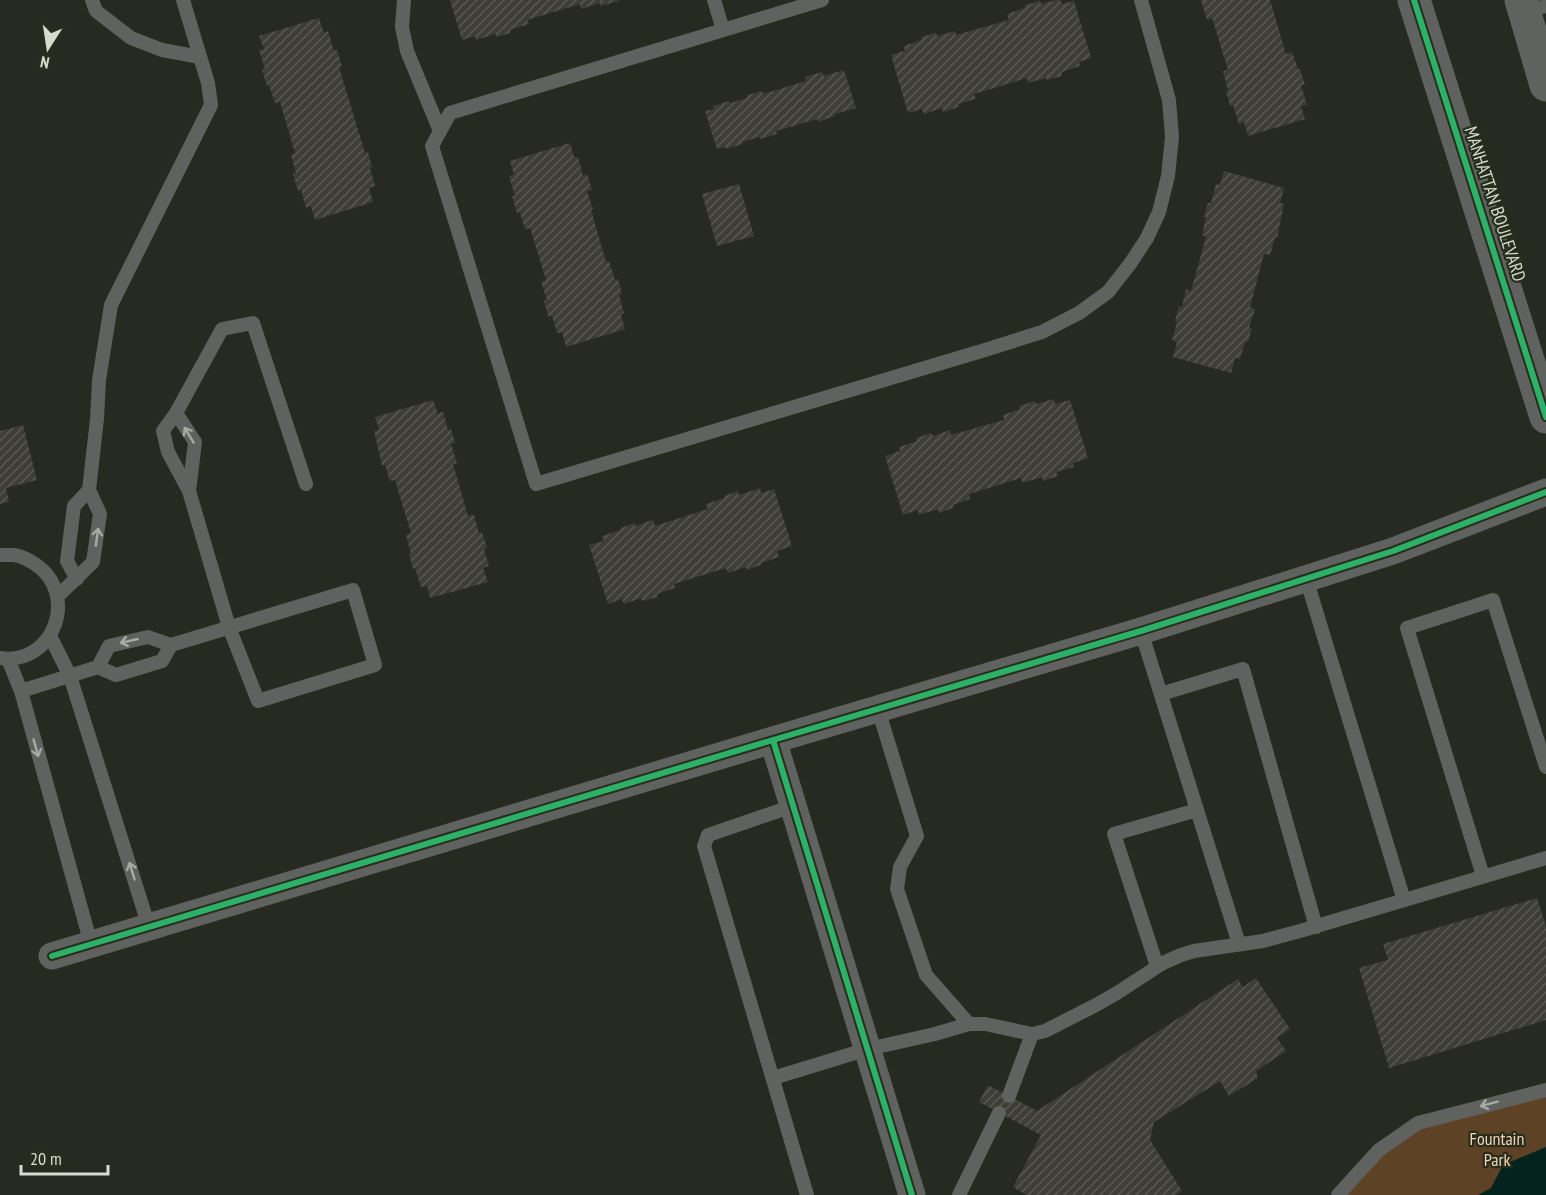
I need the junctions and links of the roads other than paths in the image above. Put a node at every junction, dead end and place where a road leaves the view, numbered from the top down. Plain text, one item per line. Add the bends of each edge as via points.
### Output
1 (92, 0) edge
2 (183, 0) edge
3 (404, 0) edge
4 (714, 0) edge
5 (822, 0) edge
6 (1141, 0) edge
7 (1414, 0) edge
8 (1530, 6) edge
9 (723, 30) junction
10 (200, 57) junction
11 (1546, 85) edge
12 (440, 131) junction
13 (176, 413) junction
14 (1546, 417) edge
15 (306, 484) dead end
16 (89, 490) junction
17 (189, 491) junction
18 (1546, 492) edge
19 (0, 555) edge
20 (1306, 578) junction
21 (77, 579) junction
22 (58, 596) junction
23 (229, 627) junction
24 (1141, 631) junction
25 (50, 636) junction
26 (171, 645) junction
27 (4, 658) edge
28 (98, 667) junction
29 (70, 676) junction
30 (21, 691) junction
31 (1161, 694) junction
32 (878, 709) junction
33 (773, 740) junction
34 (1546, 767) edge
35 (793, 806) junction
36 (1197, 810) junction
37 (1546, 858) edge
38 (1483, 876) junction
39 (1404, 900) junction
40 (149, 927) junction
41 (1316, 927) junction
42 (91, 944) junction
43 (1239, 944) junction
44 (52, 956) dead end
45 (1157, 966) junction
46 (969, 1024) junction
47 (1032, 1034) junction
48 (868, 1049) junction
49 (772, 1078) junction
50 (1546, 1089) edge
51 (1009, 1096) dead end
52 (999, 1113) dead end
53 (807, 1195) edge
54 (912, 1195) edge
55 (959, 1195) edge
56 (1338, 1195) edge

1 - 10 lane via 96,11 131,38 162,50
2 - 10 lane
3 - 12 lane via 402,27 407,51
4 - 9 lane
5 - 9 lane
6 - 12 lane via 1169,100 1172,136 1168,176 1159,212 1147,238 1108,292 1042,332 536,484 432,146
7 - 14 street, MANHATTAN BOULEVARD
8 - 11 street
9 - 12 lane via 450,113
10 - 16 lane via 211,105 111,305 99,380
13 - 15 lane via 222,329 253,323
17 -> 13 lane via 195,442
13 - 17 lane via 163,431 168,452
16 - 21 lane via 74,506 67,561
21 -> 16 lane via 93,562 100,514
17 - 23 lane
18 - 20 street via 1393,551
19 - 22 lane via 15,555 43,569
20 - 24 street
20 - 39 lane
21 - 22 lane
22 - 25 lane via 59,610
23 - 23 lane via 353,590 375,665 258,701
23 - 26 lane
24 - 31 lane
24 - 32 street
25 - 27 lane via 24,656
25 - 29 lane
26 - 28 lane via 162,661 116,675
26 -> 28 lane via 148,637 109,646
27 - 30 lane
28 - 29 lane
29 - 30 lane
40 -> 29 lane
30 -> 42 lane
31 - 36 lane
31 - 41 lane via 1244,669
32 - 33 street
32 - 46 lane via 917,836 900,867 897,890 926,975
33 - 35 street
33 - 40 street
34 - 38 lane via 1493,600 1407,628
35 - 48 street
35 - 49 lane via 708,835 704,846
36 - 43 lane
36 - 45 lane via 1114,834
37 - 38 lane
38 - 39 lane
39 - 41 lane
40 - 42 street
41 - 43 lane
42 - 44 street
43 - 45 lane via 1187,953
45 - 47 lane via 1096,1005
46 - 47 lane
46 - 48 lane
47 - 51 lane
48 - 49 lane
48 - 54 street
49 - 53 lane
50 -> 56 lane via 1418,1123 1378,1150
52 - 55 lane

